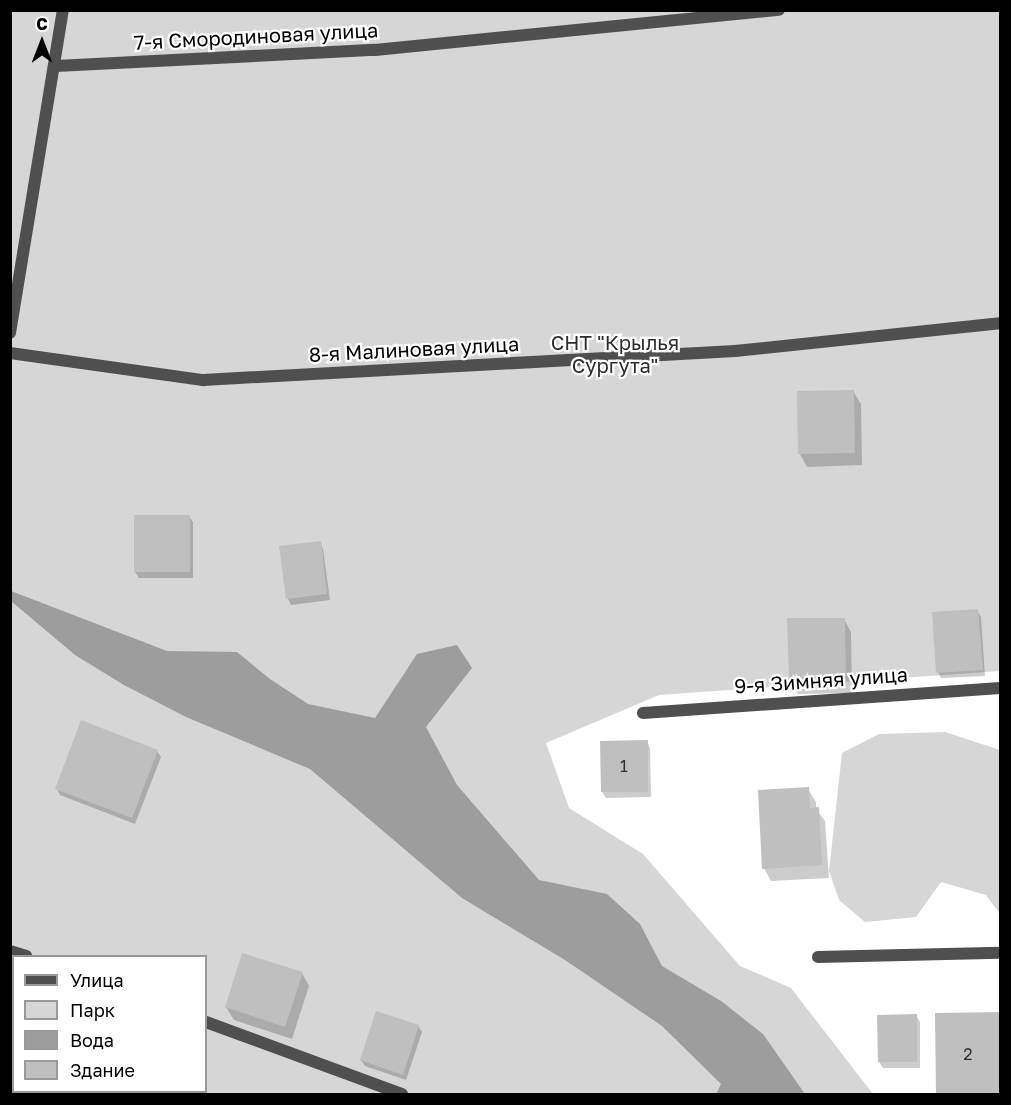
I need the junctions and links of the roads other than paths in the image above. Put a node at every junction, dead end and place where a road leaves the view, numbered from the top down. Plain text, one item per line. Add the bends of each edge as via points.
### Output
1 (63, 10) edge
2 (779, 10) edge
3 (56, 66) junction
4 (1000, 323) edge
5 (10, 333) edge
6 (10, 353) edge
7 (1000, 688) edge
8 (644, 713) dead end
9 (1000, 953) edge
10 (818, 957) dead end
11 (207, 1022) edge
12 (402, 1095) edge

1 - 3 street
2 - 3 street, 7-я Смородиновая улица via 375,50
3 - 5 street
4 - 6 street, 8-я Малиновая улица via 735,351 203,380
7 - 8 street, 9-я Зимняя улица
9 - 10 street
11 - 12 street

